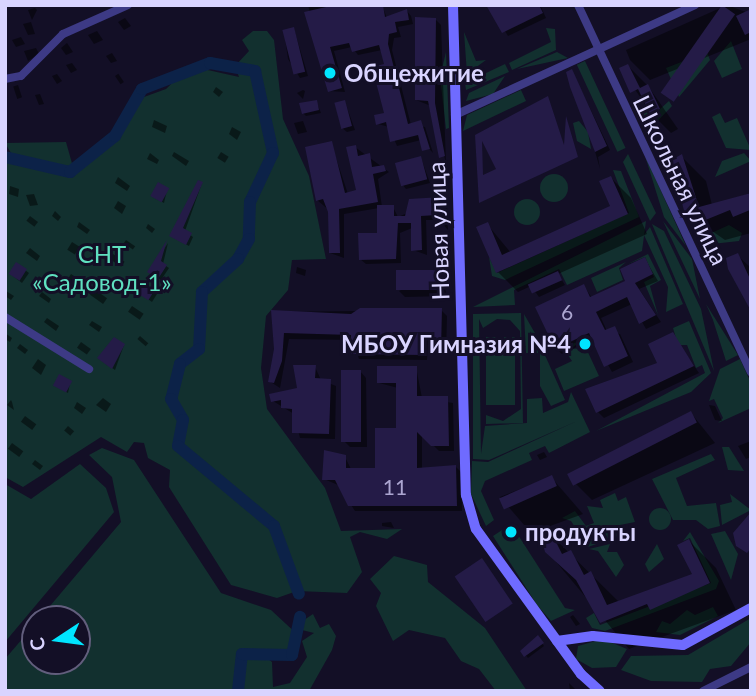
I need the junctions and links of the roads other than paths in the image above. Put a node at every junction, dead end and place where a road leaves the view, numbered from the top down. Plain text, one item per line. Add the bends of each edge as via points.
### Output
1 (128, 5) edge
2 (453, 5) edge
3 (578, 5) edge
4 (695, 5) edge
5 (598, 50) junction
6 (5, 79) edge
7 (455, 115) junction
8 (5, 317) edge
9 (89, 369) dead end
10 (751, 372) edge
11 (751, 608) edge
12 (556, 641) junction
13 (751, 667) edge
14 (600, 691) edge
15 (703, 691) edge

1 - 6 street via 63,34 21,76
2 - 7 street, Новая улица
3 - 5 street, Школьная улица
4 - 5 street
5 - 7 street
5 - 10 street, Школьная улица
7 - 12 street, Новая улица via 466,495 483,536
8 - 9 street
11 - 12 street via 683,645 593,636
12 - 14 street, Новая улица
13 - 15 street

